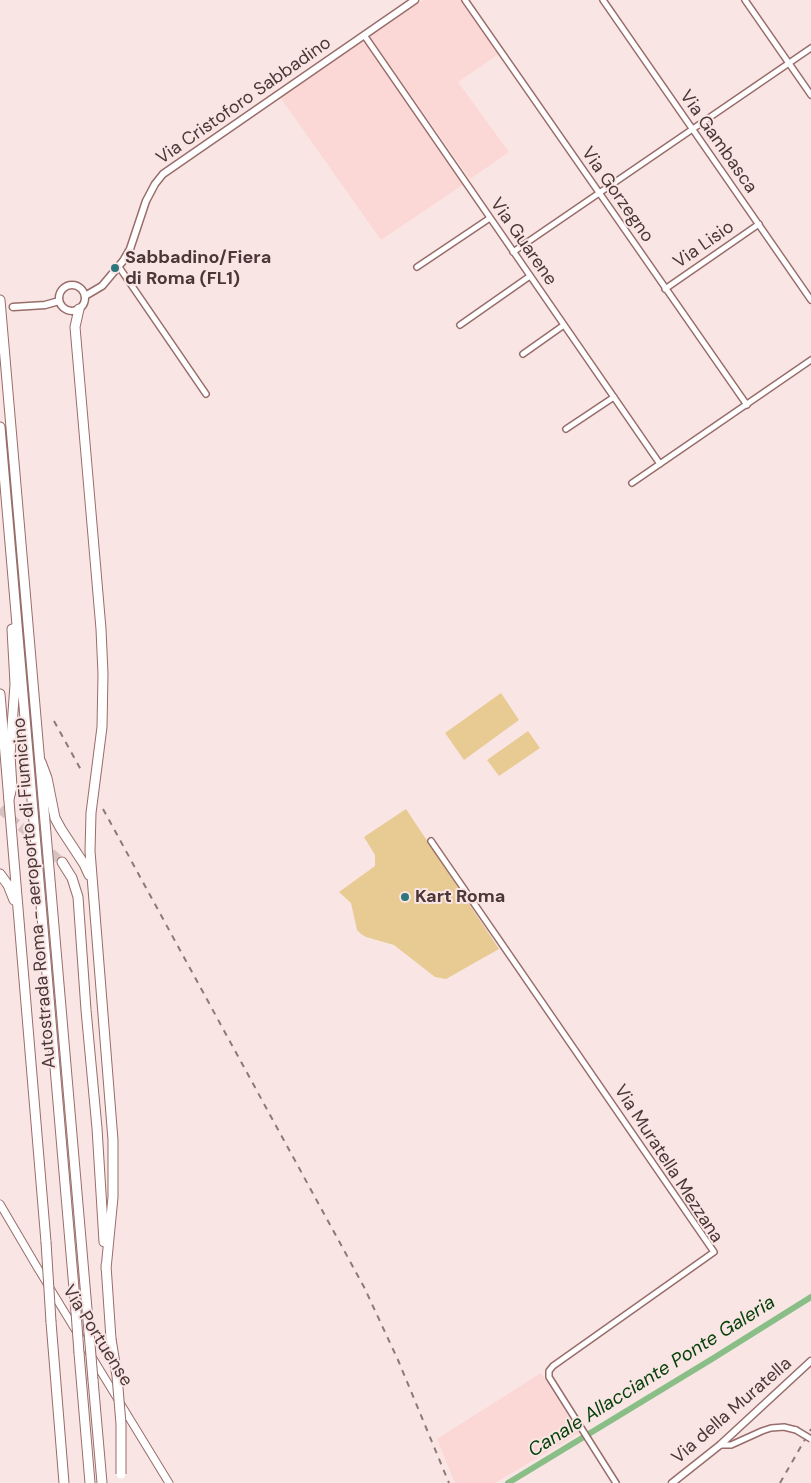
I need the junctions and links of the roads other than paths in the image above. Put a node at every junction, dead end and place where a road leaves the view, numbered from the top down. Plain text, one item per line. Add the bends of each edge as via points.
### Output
1 (415, 0) edge
2 (465, 0) edge
3 (603, 0) edge
4 (745, 0) edge
5 (364, 35) junction
6 (811, 48) edge
7 (789, 63) junction
8 (811, 95) edge
9 (693, 129) junction
10 (599, 193) junction
11 (490, 218) junction
12 (759, 224) junction
13 (513, 252) junction
14 (417, 266) dead end
15 (119, 267) junction
16 (530, 276) junction
17 (665, 289) junction
18 (84, 296) junction
19 (0, 300) edge
20 (811, 300) edge
21 (59, 301) junction
22 (13, 307) dead end
23 (79, 309) junction
24 (460, 325) dead end
25 (564, 325) junction
26 (523, 354) dead end
27 (811, 360) edge
28 (206, 394) dead end
29 (614, 397) junction
30 (746, 405) junction
31 (0, 427) edge
32 (566, 429) dead end
33 (660, 464) junction
34 (632, 483) dead end
35 (14, 586) junction
36 (0, 694) edge
37 (40, 759) junction
38 (9, 799) junction
39 (431, 840) dead end
40 (62, 862) tunnel mouth
41 (0, 874) edge
42 (91, 882) junction
43 (18, 915) junction
44 (0, 1204) edge
45 (106, 1268) junction
46 (811, 1361) edge
47 (811, 1439) edge
48 (720, 1445) junction
49 (121, 1478) edge
50 (63, 1483) edge
51 (90, 1483) edge
52 (102, 1483) edge
53 (169, 1483) edge
54 (616, 1483) edge
55 (672, 1483) edge

1 - 5 street, Via Cristoforo Sabbadino
2 - 10 street, Via Gorzegno
3 - 9 street, Via Gambasca
4 - 7 street
5 - 11 street, Via Guarene
5 - 15 street, Via Cristoforo Sabbadino via 164,174 146,201 130,248
6 - 7 street
7 - 8 street
7 - 9 street
9 - 10 street
9 - 12 street, Via Gambasca
10 - 13 street
10 - 17 street, Via Gorzegno
11 - 13 street, Via Guarene
11 - 14 street
12 - 17 street, Via Lisio
12 - 20 street, Via Gambasca
13 - 16 street, Via Guarene
15 - 18 street, Via Cristoforo Sabbadino via 102,286
15 - 28 street
16 - 24 street
16 - 25 street, Via Guarene
17 - 30 street, Via Gorzegno
18 - 21 street via 81,289 70,285 60,293
18 - 23 street via 84,303
19 - 37 highway, Autostrada Roma - aeroporto di Fiumicino
21 - 22 street
21 - 23 street via 67,310
23 - 42 highway via 76,327 104,682 102,727 90,813
25 - 26 street
25 - 29 street, Via Guarene
27 - 30 street
29 - 32 street
29 - 33 street, Via Guarene
30 - 33 street
31 - 35 highway, Autostrada Roma - aeroporto di Fiumicino
33 - 34 street
35 - 38 highway via 12,642 15,684
35 - 51 highway, Autostrada Roma - aeroporto di Fiumicino, bridge
36 - 38 highway
37 - 42 highway via 55,818 84,864
37 - 52 highway, Autostrada Roma - aeroporto di Fiumicino, bridge
38 - 43 highway
39 - 54 street, Via Muratella Mezzana via 714,1252 549,1371 548,1377
40 - 45 highway via 78,897
41 - 43 highway via 12,892
42 - 45 highway via 112,1140 113,1197
43 - 50 highway, bridge
44 - 53 main road, Via Portuense
45 - 49 highway, bridge via 121,1424
46 - 48 street, Via della Muratella
47 - 48 street, bridge via 784,1427 762,1431 731,1445
48 - 55 street, Via della Muratella

